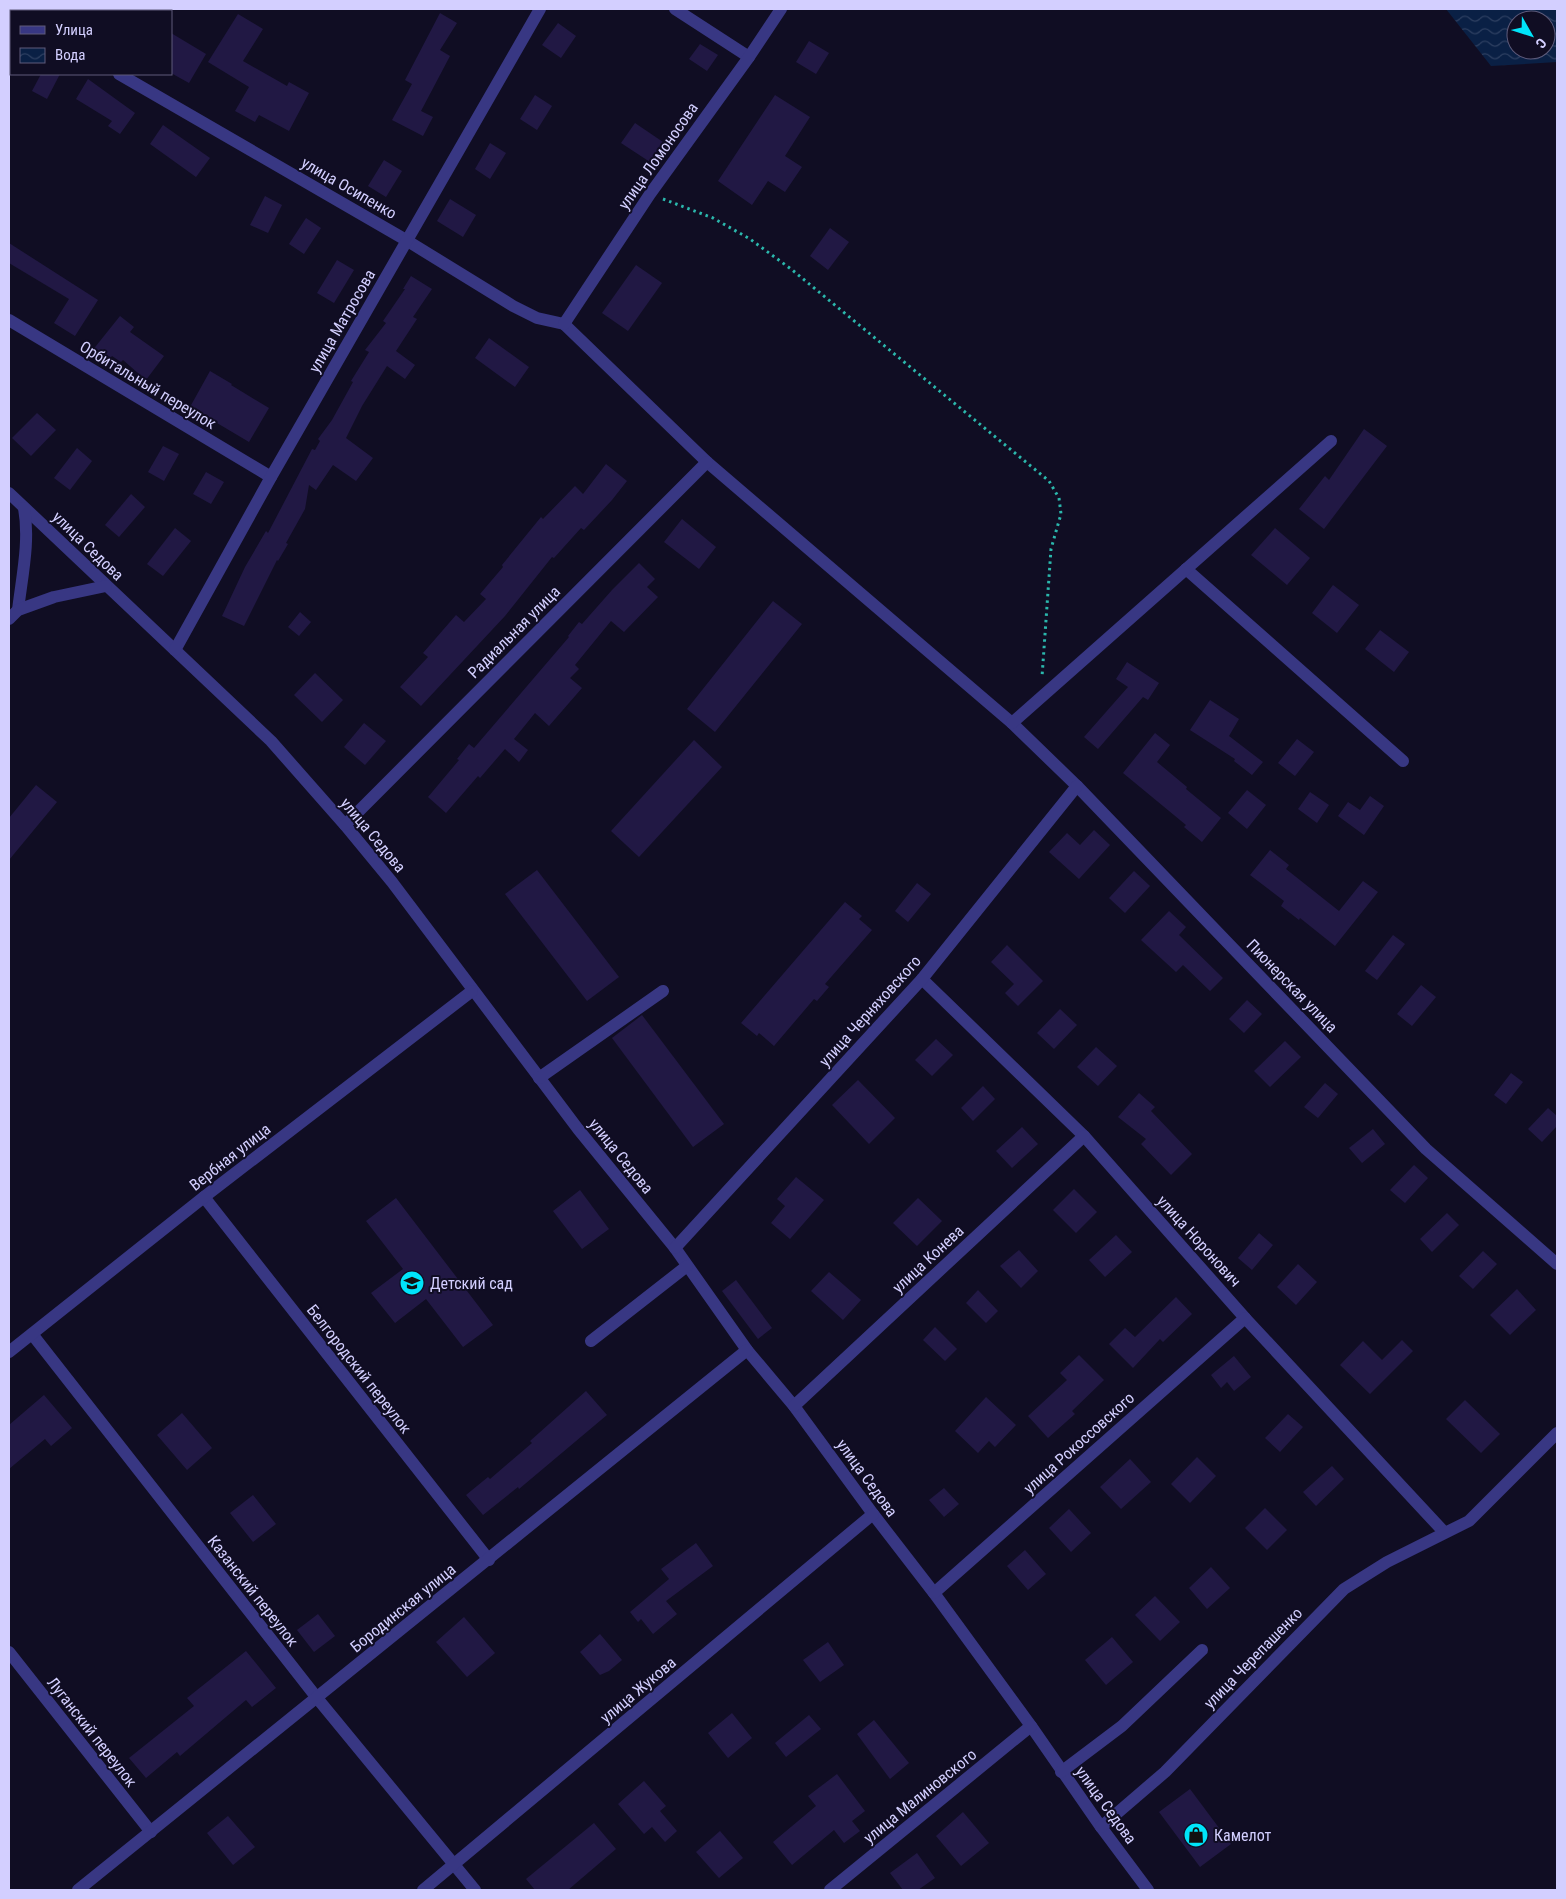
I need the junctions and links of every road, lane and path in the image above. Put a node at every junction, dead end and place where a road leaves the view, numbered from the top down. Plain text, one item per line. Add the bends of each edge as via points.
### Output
1 (540, 9) edge
2 (675, 9) edge
3 (781, 9) edge
4 (749, 57) junction
5 (121, 75) edge
6 (650, 194) junction
7 (406, 240) junction
8 (9, 320) edge
9 (564, 324) junction
10 (1332, 441) dead end
11 (707, 462) junction
12 (271, 477) junction
13 (9, 493) edge
14 (24, 508) junction
15 (1186, 569) junction
16 (106, 586) junction
17 (13, 614) edge
18 (175, 650) junction
19 (1040, 697) junction
20 (1012, 723) junction
21 (1403, 761) dead end
22 (1077, 786) junction
23 (345, 825) junction
24 (922, 979) junction
25 (472, 991) junction
26 (663, 991) dead end
27 (539, 1078) junction
28 (1084, 1136) junction
29 (204, 1198) junction
30 (675, 1248) junction
31 (1557, 1264) edge
32 (687, 1266) junction
33 (1245, 1318) junction
34 (32, 1334) junction
35 (591, 1341) dead end
36 (747, 1350) junction
37 (9, 1352) edge
38 (794, 1406) junction
39 (1557, 1433) edge
40 (873, 1514) junction
41 (1444, 1532) junction
42 (489, 1560) junction
43 (934, 1593) junction
44 (1202, 1650) dead end
45 (9, 1652) edge
46 (317, 1698) junction
47 (1031, 1726) junction
48 (1061, 1772) junction
49 (1101, 1827) junction
50 (151, 1832) junction
51 (454, 1865) junction
52 (78, 1890) edge
53 (423, 1890) edge
54 (475, 1890) edge
55 (830, 1890) edge
56 (1148, 1890) edge

1 - 7 street, улица Матросова
2 - 4 street
3 - 4 street, улица Ломоносова
4 - 6 street, улица Ломоносова
5 - 7 street, улица Осипенко
6 - 9 street, улица Ломоносова
6 - 19 path via 712,218 750,239 792,269 1049,481 1059,498 1061,514 1051,549
7 - 9 street, улица Осипенко via 513,306 537,318
7 - 12 street, улица Матросова
8 - 12 street, Орбитальный переулок
9 - 11 street, Пионерская улица
10 - 15 street
11 - 20 street, Пионерская улица
11 - 23 street, Радиальная улица
12 - 18 street, улица Матросова
13 - 14 street, улица Седова
14 - 16 street, улица Седова
14 - 17 street via 25,557
15 - 19 street
15 - 21 street
16 - 17 street via 54,596
16 - 18 street, улица Седова
18 - 23 street, улица Седова via 271,741
19 - 20 street
20 - 22 street, Пионерская улица
22 - 24 street, улица Черняховского
22 - 31 street, Пионерская улица via 1426,1149
23 - 25 street, улица Седова via 392,882
24 - 28 street, улица Норонович
24 - 30 street, улица Черняховского
25 - 27 street, улица Седова
25 - 29 street, Вербная улица
26 - 27 street
27 - 30 street, улица Седова
28 - 33 street, улица Норонович
28 - 38 street, улица Конева
29 - 34 street, Вербная улица
29 - 42 street, Белгородский переулок
30 - 32 street, улица Седова
32 - 35 street
32 - 36 street, улица Седова
33 - 41 street, улица Норонович
33 - 43 street, улица Рокоссовского
34 - 37 street, Вербная улица
34 - 46 street, Казанский переулок
36 - 38 street, улица Седова
36 - 42 street, Бородинская улица
38 - 40 street, улица Седова
39 - 41 street, улица Черепашенко via 1469,1521
40 - 43 street, улица Седова
40 - 51 street, улица Жукова
41 - 49 street, улица Черепашенко via 1344,1589 1165,1772
42 - 46 street, Бородинская улица
43 - 47 street, улица Седова
44 - 48 street via 1122,1726
45 - 50 street, Луганский переулок
46 - 50 street, Бородинская улица
46 - 51 street, Казанский переулок
47 - 48 street, улица Седова
47 - 55 street, улица Малиновского
48 - 49 street, улица Седова
49 - 56 street, улица Седова
50 - 52 street, Бородинская улица
51 - 53 street, улица Жукова
51 - 54 street, Казанский переулок

